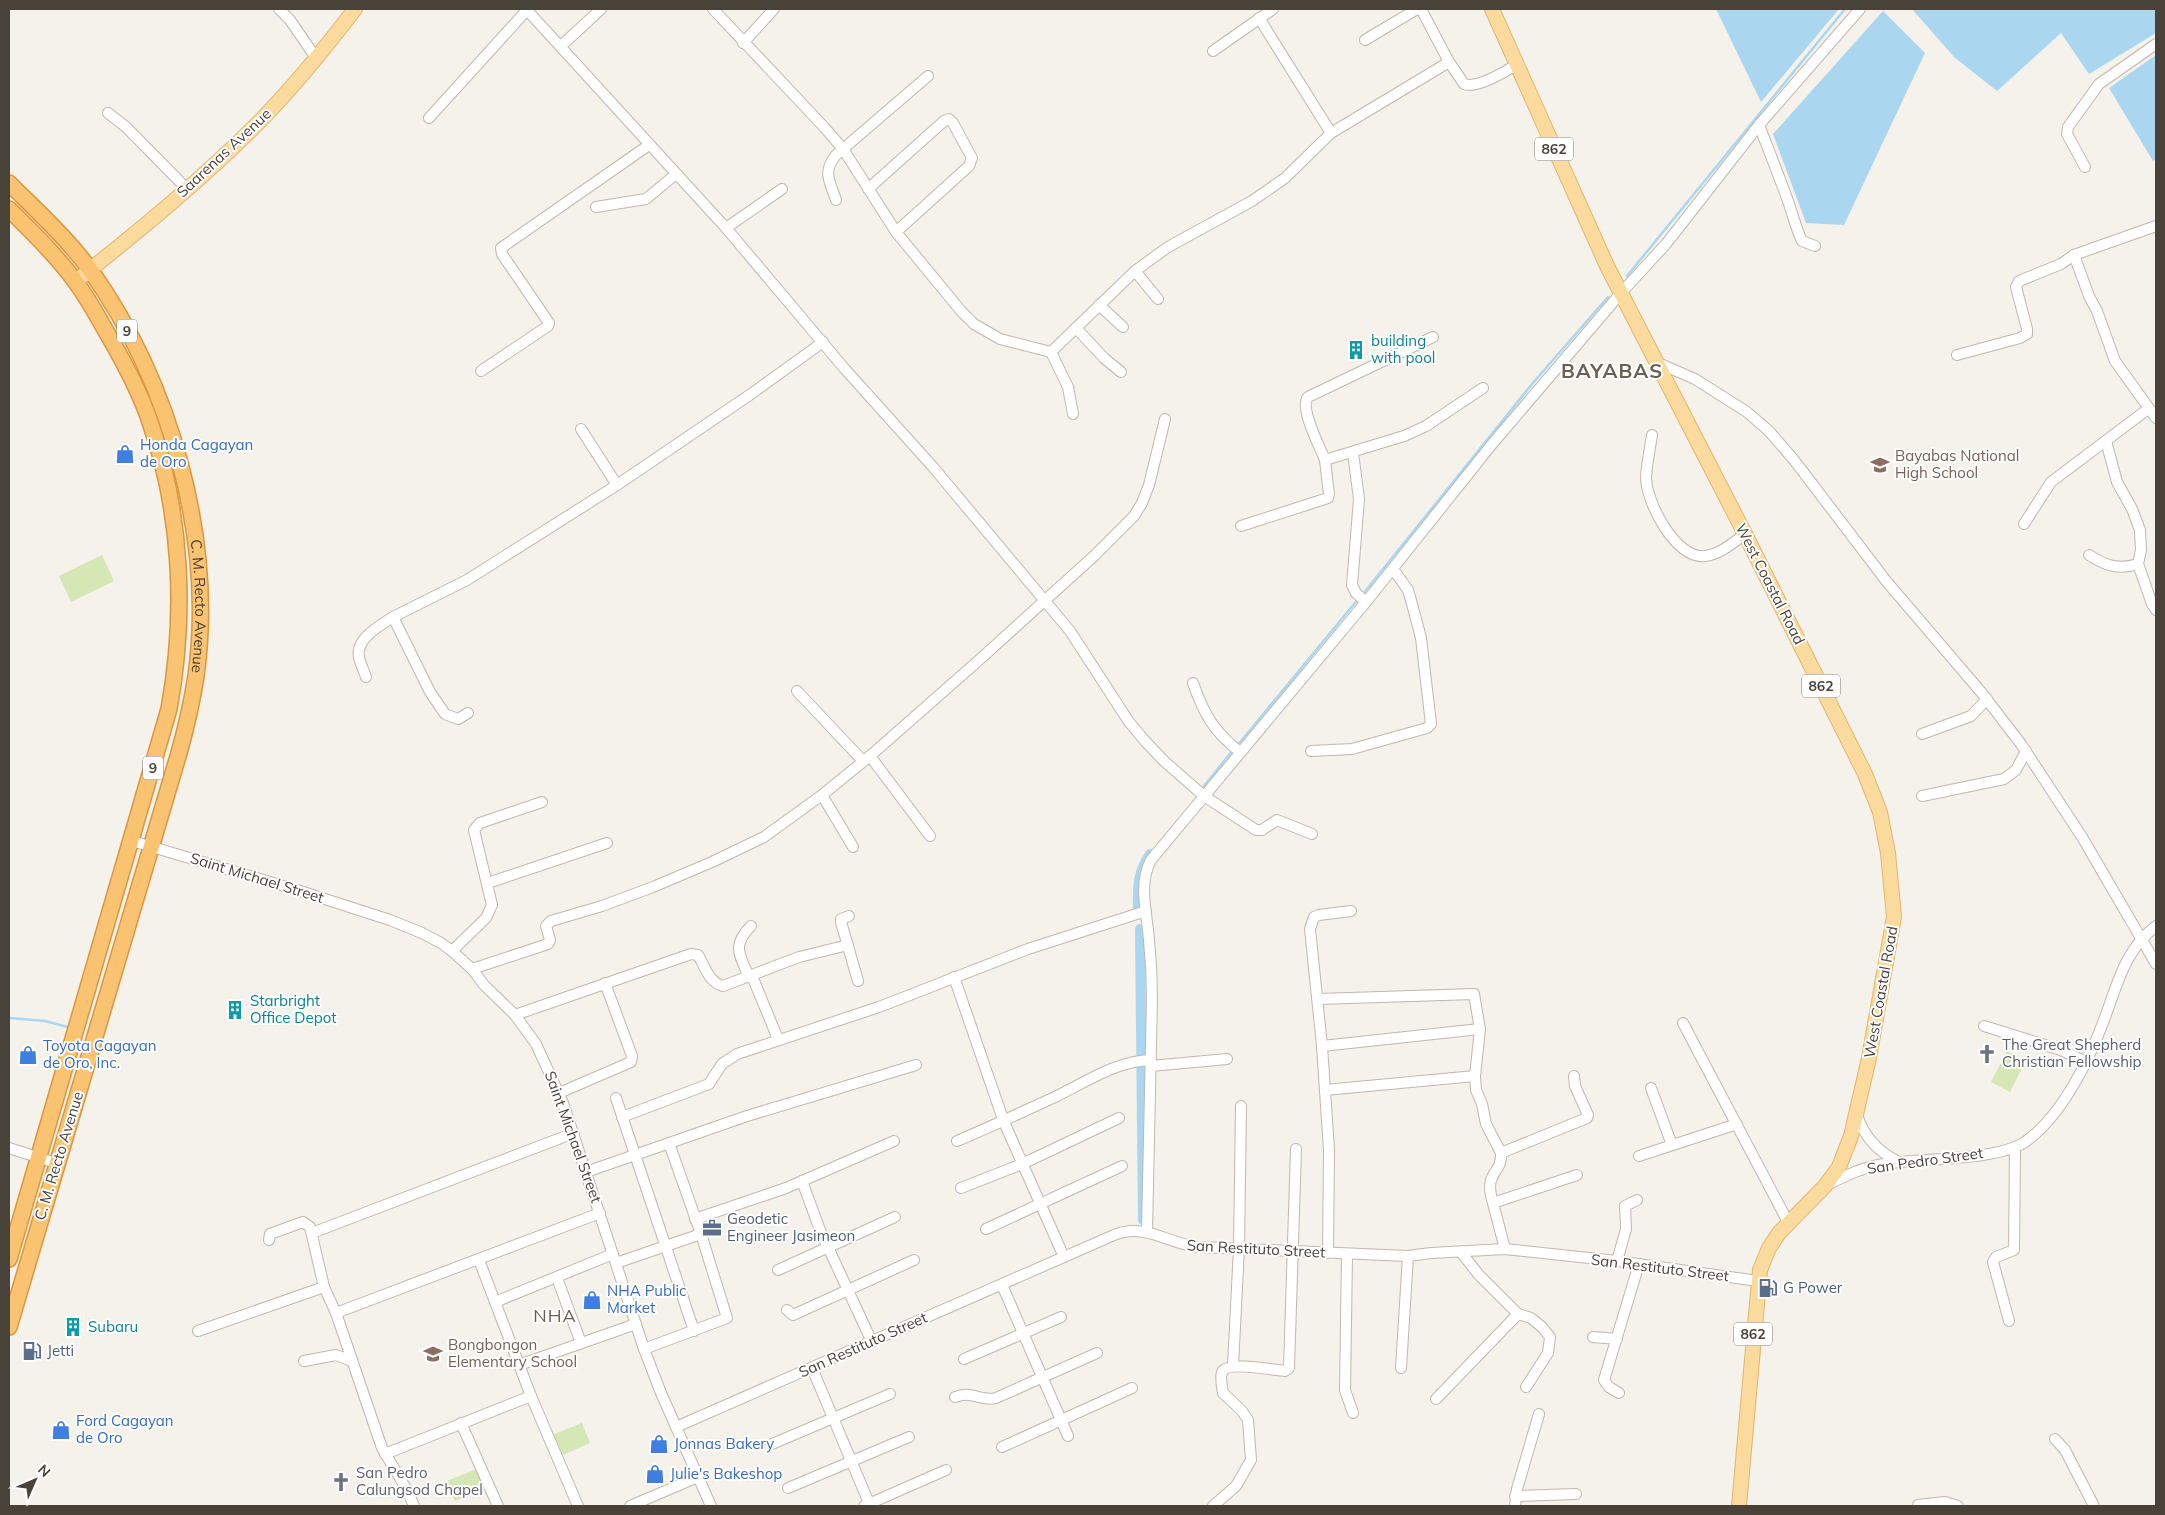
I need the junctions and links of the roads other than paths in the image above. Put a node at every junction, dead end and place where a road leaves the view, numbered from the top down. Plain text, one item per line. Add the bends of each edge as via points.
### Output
1 (279, 9) edge
2 (355, 9) edge
3 (527, 9) edge
4 (601, 9) edge
5 (713, 9) edge
6 (774, 9) edge
7 (1273, 9) edge
8 (1419, 9) edge
9 (1492, 9) edge
10 (1860, 9) edge
11 (1260, 18) junction
12 (1365, 40) dead end
13 (743, 43) junction
14 (2156, 44) edge
15 (562, 46) junction
16 (1213, 51) dead end
17 (316, 58) junction
18 (1449, 62) junction
19 (1517, 64) junction
20 (928, 76) dead end
21 (108, 113) dead end
22 (429, 118) dead end
23 (1759, 125) junction
24 (1330, 132) junction
25 (649, 144) junction
26 (842, 149) junction
27 (2085, 168) dead end
28 (676, 174) junction
29 (9, 183) edge
30 (187, 189) junction
31 (782, 189) dead end
32 (868, 189) junction
33 (836, 200) dead end
34 (596, 207) dead end
35 (9, 209) edge
36 (2156, 226) edge
37 (726, 228) junction
38 (896, 232) junction
39 (1815, 246) dead end
40 (2074, 256) junction
41 (90, 270) junction
42 (1135, 271) junction
43 (76, 281) junction
44 (1621, 293) junction
45 (1158, 299) dead end
46 (1099, 306) junction
47 (1122, 327) dead end
48 (1076, 328) junction
49 (1433, 337) dead end
50 (822, 342) junction
51 (1051, 352) junction
52 (1957, 355) dead end
53 (1656, 362) junction
54 (481, 371) dead end
55 (1121, 372) dead end
56 (1483, 388) dead end
57 (2148, 409) junction
58 (1073, 414) dead end
59 (2156, 418) edge
60 (1165, 419) dead end
61 (581, 429) dead end
62 (1652, 435) dead end
63 (2106, 441) junction
64 (1354, 453) junction
65 (1325, 460) junction
66 (617, 485) junction
67 (2024, 524) dead end
68 (1241, 526) dead end
69 (1745, 534) junction
70 (2089, 555) dead end
71 (2138, 564) junction
72 (1393, 569) junction
73 (1362, 598) junction
74 (1044, 600) junction
75 (2156, 610) edge
76 (393, 617) junction
77 (366, 677) dead end
78 (1192, 682) dead end
79 (797, 692) dead end
80 (1987, 699) junction
81 (468, 713) dead end
82 (1922, 734) dead end
83 (1235, 749) junction
84 (1311, 750) dead end
85 (2026, 751) junction
86 (866, 759) junction
87 (822, 795) junction
88 (1204, 796) junction
89 (1922, 796) dead end
90 (542, 802) dead end
91 (1312, 834) dead end
92 (930, 836) dead end
93 (132, 841) junction
94 (607, 844) dead end
95 (152, 847) junction
96 (853, 847) dead end
97 (488, 883) junction
98 (1146, 911) junction
99 (1351, 911) dead end
100 (849, 916) dead end
101 (751, 926) dead end
102 (2156, 926) edge
103 (2141, 939) junction
104 (848, 945) junction
105 (452, 951) junction
106 (2156, 964) edge
107 (472, 969) junction
108 (751, 977) junction
109 (954, 977) junction
110 (858, 981) dead end
111 (605, 983) junction
112 (1318, 998) junction
113 (515, 1015) junction
114 (1684, 1023) dead end
115 (1984, 1026) dead end
116 (1480, 1029) junction
117 (778, 1039) junction
118 (1322, 1046) junction
119 (1227, 1059) dead end
120 (1147, 1062) junction
121 (2086, 1062) junction
122 (916, 1065) dead end
123 (1475, 1076) junction
124 (1574, 1076) dead end
125 (1651, 1088) dead end
126 (1325, 1090) junction
127 (559, 1094) junction
128 (616, 1098) dead end
129 (1241, 1106) dead end
130 (1857, 1115) junction
131 (622, 1117) junction
132 (1119, 1118) dead end
133 (1004, 1122) junction
134 (1737, 1124) junction
135 (574, 1133) junction
136 (894, 1141) dead end
137 (957, 1141) dead end
138 (668, 1143) junction
139 (1672, 1146) junction
140 (9, 1148) edge
141 (2015, 1148) junction
142 (1296, 1149) dead end
143 (1501, 1154) junction
144 (636, 1155) junction
145 (1638, 1156) dead end
146 (38, 1157) junction
147 (1900, 1162) junction
148 (56, 1163) junction
149 (1022, 1164) junction
150 (1122, 1166) dead end
151 (586, 1172) junction
152 (1576, 1175) dead end
153 (802, 1180) junction
154 (1824, 1186) junction
155 (961, 1188) dead end
156 (1637, 1200) dead end
157 (1493, 1203) junction
158 (1040, 1204) junction
159 (600, 1213) junction
160 (896, 1217) dead end
161 (695, 1219) junction
162 (1788, 1222) junction
163 (986, 1229) dead end
164 (1147, 1232) junction
165 (312, 1233) junction
166 (701, 1234) junction
167 (269, 1240) dead end
168 (665, 1246) junction
169 (829, 1248) junction
170 (1239, 1248) junction
171 (1505, 1249) junction
172 (1292, 1250) junction
173 (1461, 1252) junction
174 (1328, 1253) junction
175 (1347, 1255) junction
176 (1408, 1256) junction
177 (1064, 1257) junction
178 (615, 1258) junction
179 (9, 1259) edge
180 (479, 1260) junction
181 (914, 1260) dead end
182 (1617, 1261) junction
183 (1639, 1264) junction
184 (778, 1270) dead end
185 (557, 1278) junction
186 (1758, 1281) junction
187 (1002, 1285) junction
188 (324, 1287) junction
189 (849, 1290) junction
190 (495, 1302) junction
191 (787, 1310) dead end
192 (336, 1313) junction
193 (1518, 1314) junction
194 (1061, 1317) dead end
195 (2009, 1322) dead end
196 (636, 1324) junction
197 (9, 1327) edge
198 (198, 1331) dead end
199 (694, 1331) junction
200 (1023, 1335) junction
201 (1593, 1337) dead end
202 (1617, 1339) junction
203 (872, 1342) junction
204 (581, 1343) junction
205 (644, 1349) junction
206 (1097, 1353) dead end
207 (964, 1359) dead end
208 (304, 1361) dead end
209 (352, 1361) junction
210 (519, 1365) junction
211 (1233, 1366) junction
212 (812, 1368) junction
213 (1401, 1368) dead end
214 (1042, 1378) junction
215 (1526, 1387) dead end
216 (1132, 1388) dead end
217 (1619, 1393) dead end
218 (890, 1394) dead end
219 (530, 1396) junction
220 (955, 1396) dead end
221 (1436, 1400) dead end
222 (1354, 1413) dead end
223 (1539, 1414) dead end
224 (833, 1418) junction
225 (1061, 1419) junction
226 (461, 1423) junction
227 (676, 1426) junction
228 (1068, 1436) dead end
229 (909, 1437) dead end
230 (2055, 1439) dead end
231 (772, 1444) dead end
232 (1002, 1447) dead end
233 (385, 1454) junction
234 (852, 1461) junction
235 (946, 1470) dead end
236 (698, 1477) junction
237 (788, 1488) dead end
238 (1576, 1494) dead end
239 (1515, 1501) edge
240 (1918, 1504) dead end
241 (866, 1505) edge
242 (414, 1506) edge
243 (498, 1506) edge
244 (578, 1506) edge
245 (630, 1506) edge
246 (711, 1506) edge
247 (1213, 1506) edge
248 (1739, 1506) edge
249 (1958, 1506) edge
250 (2094, 1506) edge

1 - 17 street
2 - 17 main road, Saarenas Avenue
3 - 15 street
3 - 22 street
4 - 15 street
5 - 13 street
6 - 13 street
7 - 11 street
8 - 12 street
8 - 18 street
9 - 19 main road, West Coastal Road / 862
10 - 23 street
11 - 16 street
11 - 24 street
13 - 26 street
14 - 27 street via 2099,84 2068,127 2066,134
15 - 25 street
17 - 30 main road, Saarenas Avenue via 261,120
18 - 19 street via 1468,86 1505,73
18 - 24 street
19 - 44 main road, West Coastal Road / 862 via 1561,167
20 - 26 street
21 - 30 street via 146,146
23 - 39 street via 1802,241
23 - 44 street via 1666,244
24 - 42 street via 1285,178 1252,201 1168,247
25 - 28 street
25 - 54 street via 501,248 549,323
26 - 32 street
26 - 33 street via 829,163 827,174
28 - 34 street via 646,200
28 - 37 street
29 - 41 highway, C. M. Recto Avenue / 9
30 - 41 main road, Saarenas Avenue
31 - 37 street
32 - 38 street
32 - 38 street via 944,121 949,119 953,122 972,158 969,166
35 - 43 highway, C. M. Recto Avenue / 9
36 - 40 street
37 - 50 street
38 - 51 street via 974,324 1000,339
40 - 52 street via 2017,282 2026,335
40 - 57 street via 2112,354
41 - 43 main road, Saarenas Avenue
41 - 95 highway, C. M. Recto Avenue / 9 via 115,308 159,395 184,484 194,535 200,611 196,674 187,723
42 - 45 street
42 - 46 street
43 - 93 highway, C. M. Recto Avenue / 9 via 113,342 143,401 163,464 174,528 179,601 175,677
44 - 53 main road, West Coastal Road / 862
44 - 72 street via 1493,443
46 - 47 street
46 - 48 street
48 - 51 street
48 - 55 street
49 - 65 street via 1305,400 1305,410
50 - 66 street
50 - 74 street
51 - 58 street via 1068,387
53 - 69 main road, West Coastal Road / 862
53 - 80 street via 1721,394 1769,431 1915,617
56 - 64 street via 1418,429
57 - 59 street
57 - 63 street
60 - 74 street via 1148,485 1137,512
61 - 66 street
62 - 69 street via 1646,478 1649,491 1661,519 1685,552 1695,557 1709,556
63 - 67 street via 2051,482
63 - 71 street via 2117,482 2140,530
64 - 65 street
64 - 73 street via 1359,499 1352,585
65 - 68 street via 1328,498
66 - 76 street via 467,580
69 - 130 main road, West Coastal Road / 862 via 1865,774 1880,812 1888,853 1894,917
70 - 71 street via 2115,567
71 - 75 street
72 - 73 street
72 - 84 street via 1408,590 1412,604 1420,638 1431,724 1427,728 1352,749
73 - 83 street
74 - 86 street
74 - 88 street via 1075,637 1145,742
76 - 77 street via 371,633 360,646 359,657
76 - 81 street via 430,692 445,714 458,719
78 - 83 street via 1206,717
79 - 86 street
80 - 82 street via 1971,716
80 - 85 street
83 - 88 street
85 - 89 street via 2016,770 2004,779
85 - 103 street via 2082,837
86 - 87 street
86 - 92 street
87 - 96 street
87 - 107 street via 764,837 712,862 602,906 551,921 546,926 548,944
88 - 91 street via 1256,830 1262,830 1277,820
88 - 98 street via 1148,867 1144,889
90 - 97 street via 476,827 474,830
93 - 95 street, Saint Michael Street
93 - 146 highway, C. M. Recto Avenue / 9
94 - 97 street
95 - 105 street, Saint Michael Street via 390,920 434,939
95 - 148 highway, C. M. Recto Avenue / 9
97 - 105 street via 491,910
98 - 109 street
98 - 120 street via 1151,966
99 - 112 street via 1319,915 1312,922 1310,929
100 - 104 street via 841,920
101 - 108 street via 738,944
102 - 103 street, San Pedro Street
103 - 106 street
103 - 121 street, San Pedro Street via 2122,971
104 - 108 street via 799,957
104 - 110 street
105 - 107 street, Saint Michael Street
107 - 113 street, Saint Michael Street
108 - 111 street via 718,984 709,976 696,954
108 - 117 street
109 - 117 street via 879,1007
109 - 133 street
111 - 113 street
111 - 127 street via 632,1056 631,1062
112 - 116 street via 1474,993
112 - 118 street
113 - 127 street, Saint Michael Street via 536,1044
114 - 134 street
115 - 121 street via 2060,1050
116 - 118 street
116 - 123 street
117 - 131 street via 727,1059 709,1084 699,1089
118 - 126 street
119 - 120 street
120 - 133 street via 1100,1074
120 - 164 street
121 - 141 street, San Pedro Street via 2064,1100 2040,1130
122 - 138 street via 847,1084
123 - 126 street
123 - 143 street via 1486,1124
124 - 143 street via 1588,1115 1586,1120
125 - 139 street
126 - 174 street via 1329,1150
127 - 135 street, Saint Michael Street
128 - 131 street
129 - 170 street
130 - 147 street via 1869,1140 1886,1156
130 - 154 main road, West Coastal Road / 862 via 1839,1167
131 - 144 street
132 - 149 street
133 - 137 street
133 - 149 street
134 - 139 street
134 - 162 street
135 - 151 street, Saint Michael Street
135 - 165 street
136 - 153 street
138 - 144 street
138 - 161 street
139 - 145 street
140 - 146 street
141 - 147 street, San Pedro Street via 1954,1158
141 - 195 street via 2014,1250 1993,1262
142 - 172 street
143 - 157 street via 1501,1162 1490,1179
144 - 151 street
144 - 168 street
146 - 148 street
146 - 179 highway, C. M. Recto Avenue / 9
147 - 154 street, San Pedro Street via 1870,1166
148 - 197 highway, C. M. Recto Avenue / 9
149 - 155 street
149 - 158 street
150 - 158 street
151 - 159 street, Saint Michael Street
152 - 157 street
153 - 161 street
153 - 169 street
154 - 162 main road, San Pedro Street / 862
156 - 182 street via 1625,1206 1626,1229
157 - 171 street
158 - 163 street
158 - 177 street
159 - 178 street, Saint Michael Street
159 - 180 street
160 - 169 street
161 - 166 street
162 - 186 main road, San Pedro Street / 862 via 1769,1248
164 - 170 street, San Restituto Street via 1188,1246
164 - 177 street, San Restituto Street via 1123,1231
165 - 167 street via 308,1224 303,1222 272,1232
165 - 188 street
166 - 168 street
166 - 199 street via 727,1317
168 - 178 street
168 - 199 street
169 - 184 street
169 - 189 street
170 - 172 street, San Restituto Street
170 - 211 street
171 - 173 street, San Restituto Street
171 - 182 street, San Restituto Street
172 - 174 street, San Restituto Street
172 - 211 street via 1289,1368 1285,1371
173 - 176 street, San Restituto Street
173 - 193 street
174 - 175 street, San Restituto Street
175 - 176 street, San Restituto Street
175 - 222 street via 1345,1390
176 - 213 street
177 - 187 street, San Restituto Street
178 - 185 street
178 - 196 street, Saint Michael Street
180 - 190 street
180 - 192 street
181 - 189 street
182 - 183 street, San Restituto Street
183 - 186 street, San Restituto Street
183 - 202 street
185 - 190 street
185 - 204 street
186 - 248 main road, San Pedro Street / 862
187 - 200 street
187 - 203 street, San Restituto Street
188 - 192 street
188 - 198 street
189 - 191 street via 792,1315
189 - 203 street
190 - 210 street
192 - 209 street
193 - 215 street via 1531,1318 1550,1337 1548,1353
193 - 221 street
194 - 200 street
196 - 204 street
196 - 205 street, Saint Michael Street
199 - 205 street
200 - 207 street
200 - 214 street
201 - 202 street
202 - 217 street via 1604,1380
203 - 212 street, San Restituto Street
204 - 210 street
205 - 227 street, Saint Michael Street
206 - 214 street
208 - 209 street via 336,1355
209 - 233 street
210 - 219 street
211 - 247 street via 1221,1374 1223,1393 1248,1420 1251,1460 1236,1486
212 - 224 street
212 - 227 street, San Restituto Street
214 - 220 street via 989,1400 967,1394
214 - 225 street
216 - 225 street
218 - 224 street
219 - 226 street
219 - 244 street
223 - 239 street
224 - 231 street
224 - 234 street
225 - 228 street
225 - 232 street
226 - 233 street
226 - 243 street
227 - 236 street, Saint Michael Street
229 - 234 street
230 - 250 street via 2065,1450
233 - 242 street
234 - 237 street
234 - 241 street
235 - 241 street
236 - 245 street
236 - 246 street, Saint Michael Street
238 - 239 street
240 - 249 street via 1944,1502

